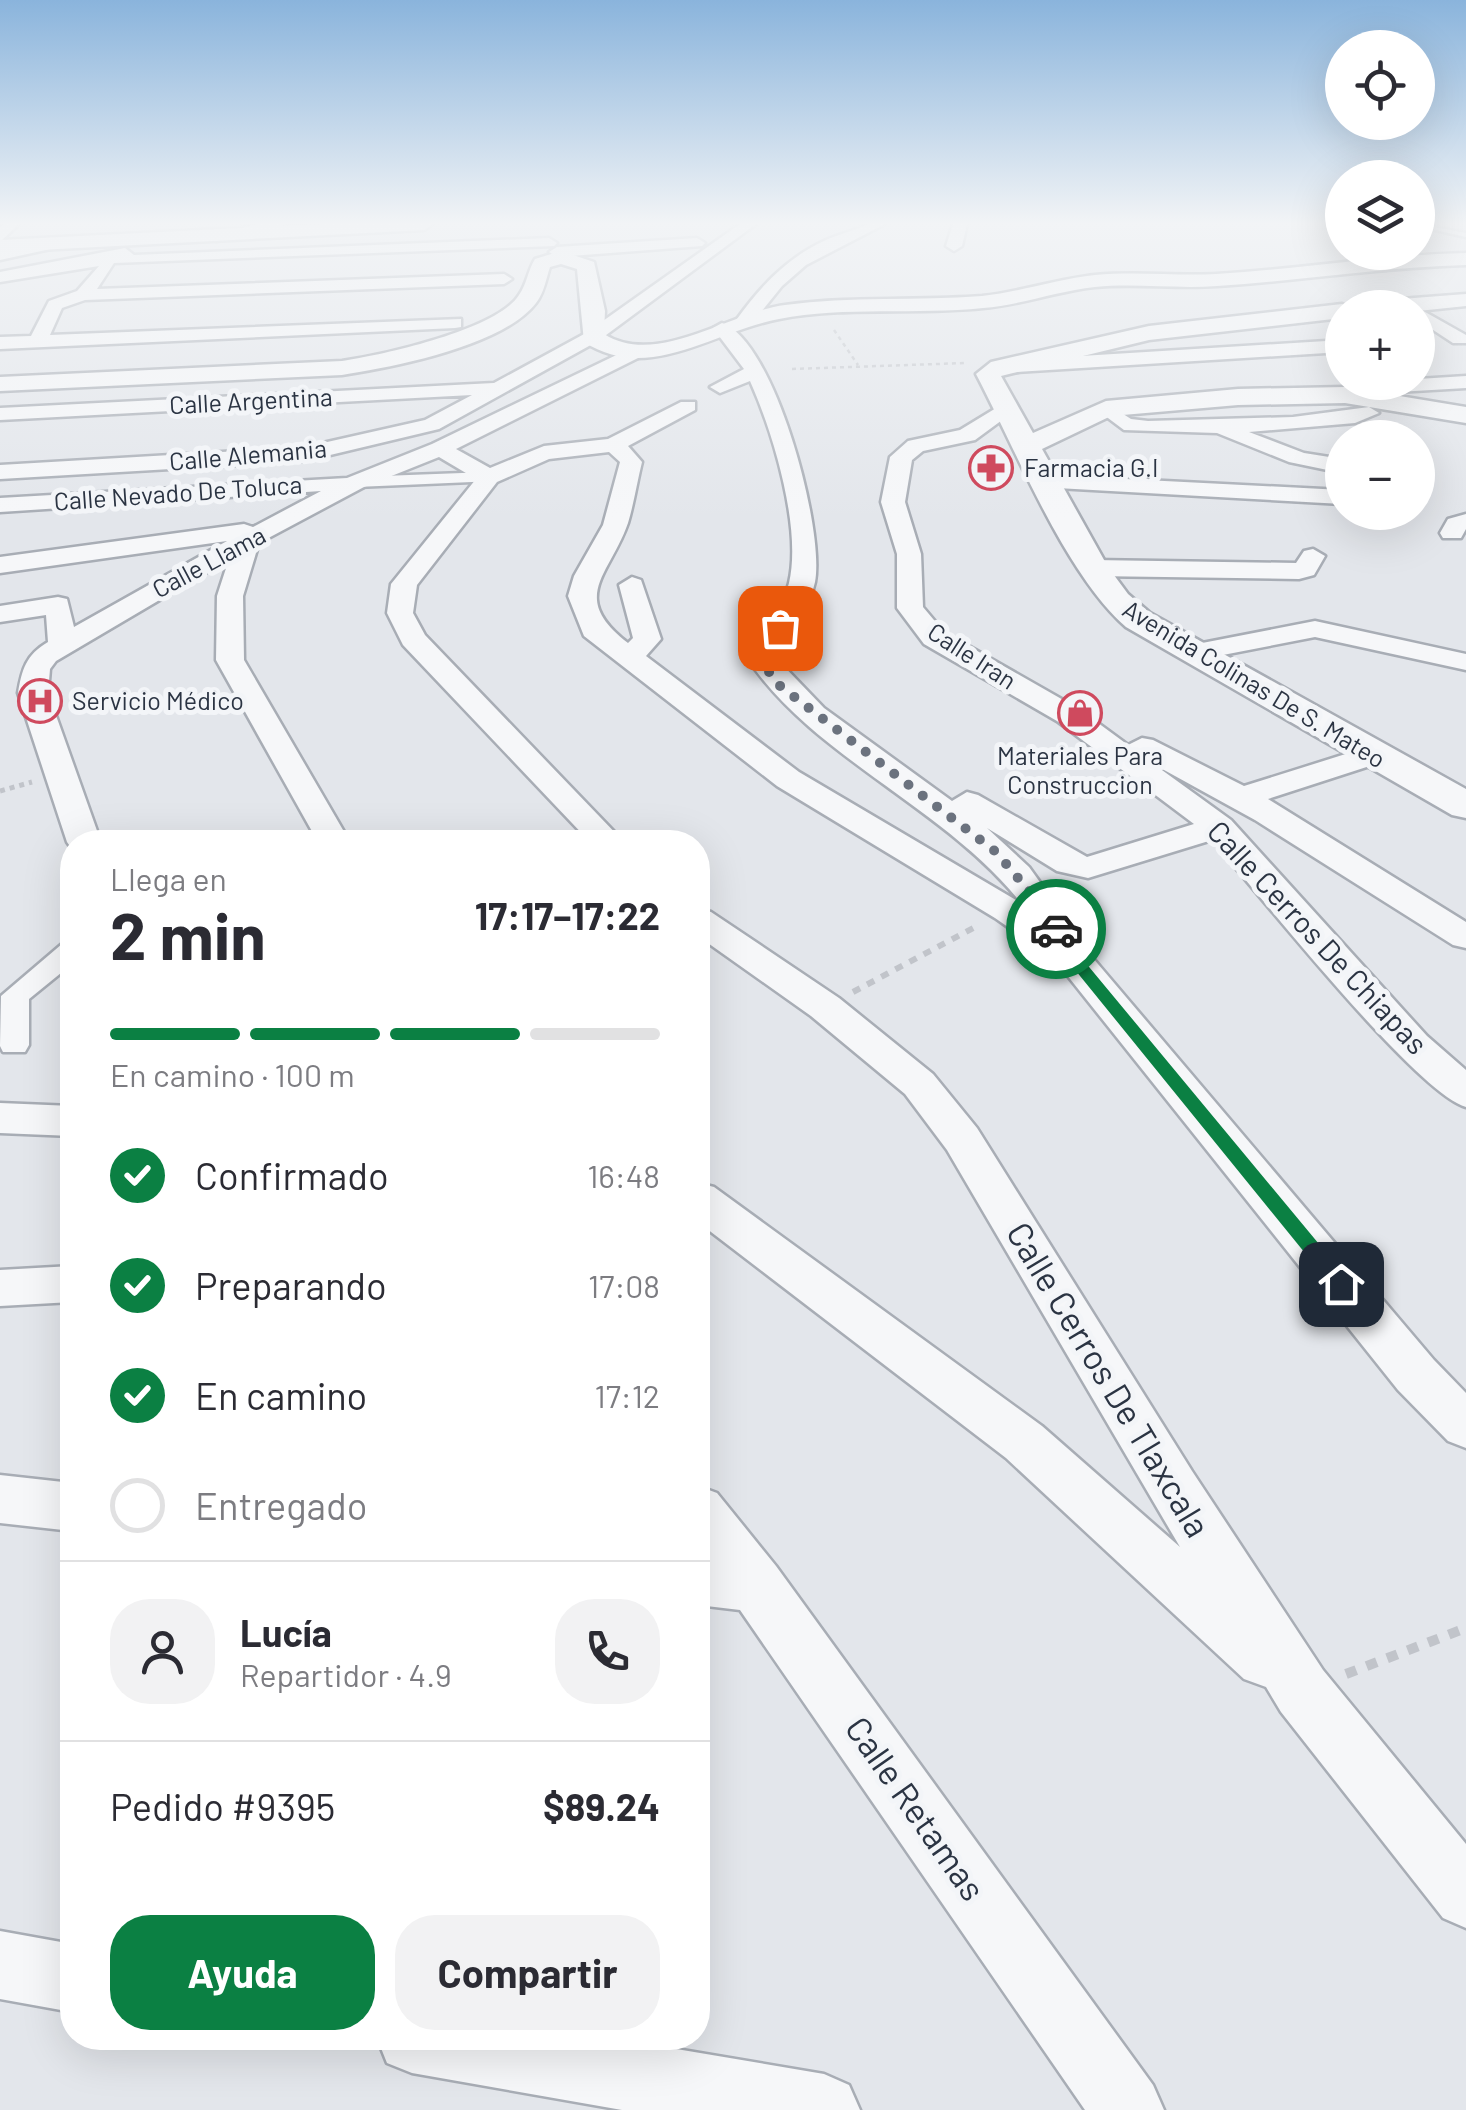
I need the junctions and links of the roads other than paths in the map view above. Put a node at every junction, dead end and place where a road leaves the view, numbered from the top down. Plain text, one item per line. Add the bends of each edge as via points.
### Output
1 (47, 322) edge
2 (135, 322) edge
3 (348, 322) edge
4 (452, 322) edge
5 (489, 322) edge
6 (593, 322) edge
7 (612, 322) edge
8 (737, 322) edge
9 (1237, 322) edge
10 (455, 323) dead end
11 (722, 328) junction
12 (592, 338) junction
13 (38, 341) junction
14 (0, 342) edge
15 (1325, 347) edge
16 (633, 353) junction
17 (989, 365) junction
18 (342, 368) junction
19 (755, 371) junction
20 (1466, 382) edge
21 (0, 384) edge
22 (1435, 384) edge
23 (503, 387) junction
24 (720, 387) dead end
25 (1280, 394) junction
26 (337, 396) junction
27 (688, 406) dead end
28 (1006, 408) junction
29 (1106, 409) junction
30 (0, 414) edge
31 (1466, 415) edge
32 (1221, 426) junction
33 (613, 445) junction
34 (1029, 445) junction
35 (440, 449) junction
36 (306, 454) junction
37 (1325, 465) edge
38 (0, 472) edge
39 (489, 477) junction
40 (356, 482) junction
41 (1047, 482) junction
42 (1325, 496) edge
43 (84, 500) junction
44 (0, 505) edge
45 (260, 535) junction
46 (1313, 556) dead end
47 (0, 564) edge
48 (1093, 568) junction
49 (632, 584) dead end
50 (0, 614) edge
51 (62, 644) junction
52 (1197, 652) junction
53 (630, 656) junction
54 (1466, 662) edge
55 (33, 693) junction
56 (0, 700) edge
57 (1068, 715) junction
58 (851, 743) junction
59 (1371, 755) junction
60 (1240, 798) junction
61 (1466, 806) edge
62 (1219, 827) junction
63 (80, 830) edge
64 (327, 830) edge
65 (596, 830) edge
66 (710, 928) edge
67 (1466, 937) edge
68 (1068, 952) junction
69 (60, 960) edge
70 (14, 1045) dead end
71 (1466, 1093) edge
72 (0, 1118) edge
73 (60, 1120) edge
74 (710, 1208) edge
75 (60, 1285) edge
76 (0, 1288) edge
77 (1466, 1426) edge
78 (0, 1499) edge
79 (60, 1506) edge
80 (710, 1540) edge
81 (727, 1582) edge
82 (1302, 1691) junction
83 (1466, 1895) edge
84 (0, 1965) edge
85 (60, 1976) edge
86 (481, 2050) edge
87 (824, 2110) edge
88 (1128, 2110) edge

1 - 13 street
2 - 13 street
3 - 18 street
4 - 10 street
5 - 18 street via 409,356
6 - 12 street
7 - 12 street, Calle Alemania
8 - 11 street
9 - 17 street
11 - 16 street
11 - 19 street
12 - 16 street
12 - 23 street, Calle Alemania
13 - 14 street
15 - 17 street
16 - 35 street
17 - 28 street, Avenida Colinas De S. Mateo
18 - 21 street
18 - 26 street
19 - 24 street
19 - 58 street via 779,430 804,543 803,581 759,655 775,682
20 - 22 street
23 - 26 street, Calle Argentina
23 - 36 street, Calle Alemania via 432,425
25 - 29 street
25 - 31 street via 1346,395
25 - 32 street via 1369,413
26 - 30 street, Calle Argentina
27 - 33 street
28 - 34 street, Avenida Colinas De S. Mateo
28 - 57 street, Calle Iran via 968,436 916,446 901,456 893,502 909,554 910,608 934,638
29 - 32 street via 1130,426
29 - 34 street
32 - 37 street
33 - 39 street via 544,453
33 - 53 street via 632,462 614,526 581,596 594,630
34 - 41 street, Avenida Colinas De S. Mateo
35 - 39 street
35 - 40 street
36 - 38 street, Calle Alemania
36 - 43 street
39 - 40 street
39 - 65 street via 404,584 400,613 413,639
40 - 43 street, Calle Nevado De Toluca
40 - 45 street, Calle Llama
41 - 42 street
41 - 48 street, Avenida Colinas De S. Mateo
43 - 44 street, Calle Nevado De Toluca
45 - 47 street
45 - 51 street, Calle Llama
45 - 64 street via 230,596 230,660
46 - 48 street via 1299,572
48 - 52 street, Avenida Colinas De S. Mateo via 1138,620
49 - 53 street via 647,639
50 - 51 street via 58,605
51 - 55 street via 36,668
52 - 54 street via 1316,629
52 - 59 street, Avenida Colinas De S. Mateo
53 - 68 street via 788,779
55 - 56 street
55 - 63 street
57 - 60 street
57 - 62 street, Calle Cerros De Chiapas
58 - 62 street via 899,761 1069,864 1088,868
58 - 68 street via 996,852 1046,911
59 - 60 street
59 - 61 street, Avenida Colinas De S. Mateo
60 - 67 street
62 - 71 street, Calle Cerros De Chiapas via 1340,967
66 - 82 street, Calle Cerros De Tlaxcala via 825,1007 919,1084 962,1139
68 - 77 street via 1416,1375
69 - 70 street via 15,996
72 - 73 street
74 - 82 street via 1024,1442
75 - 76 street
78 - 79 street
80 - 81 street, Calle Retamas
81 - 88 street, Calle Retamas
82 - 83 street, Calle Cerros De Tlaxcala
84 - 85 street
86 - 87 street

